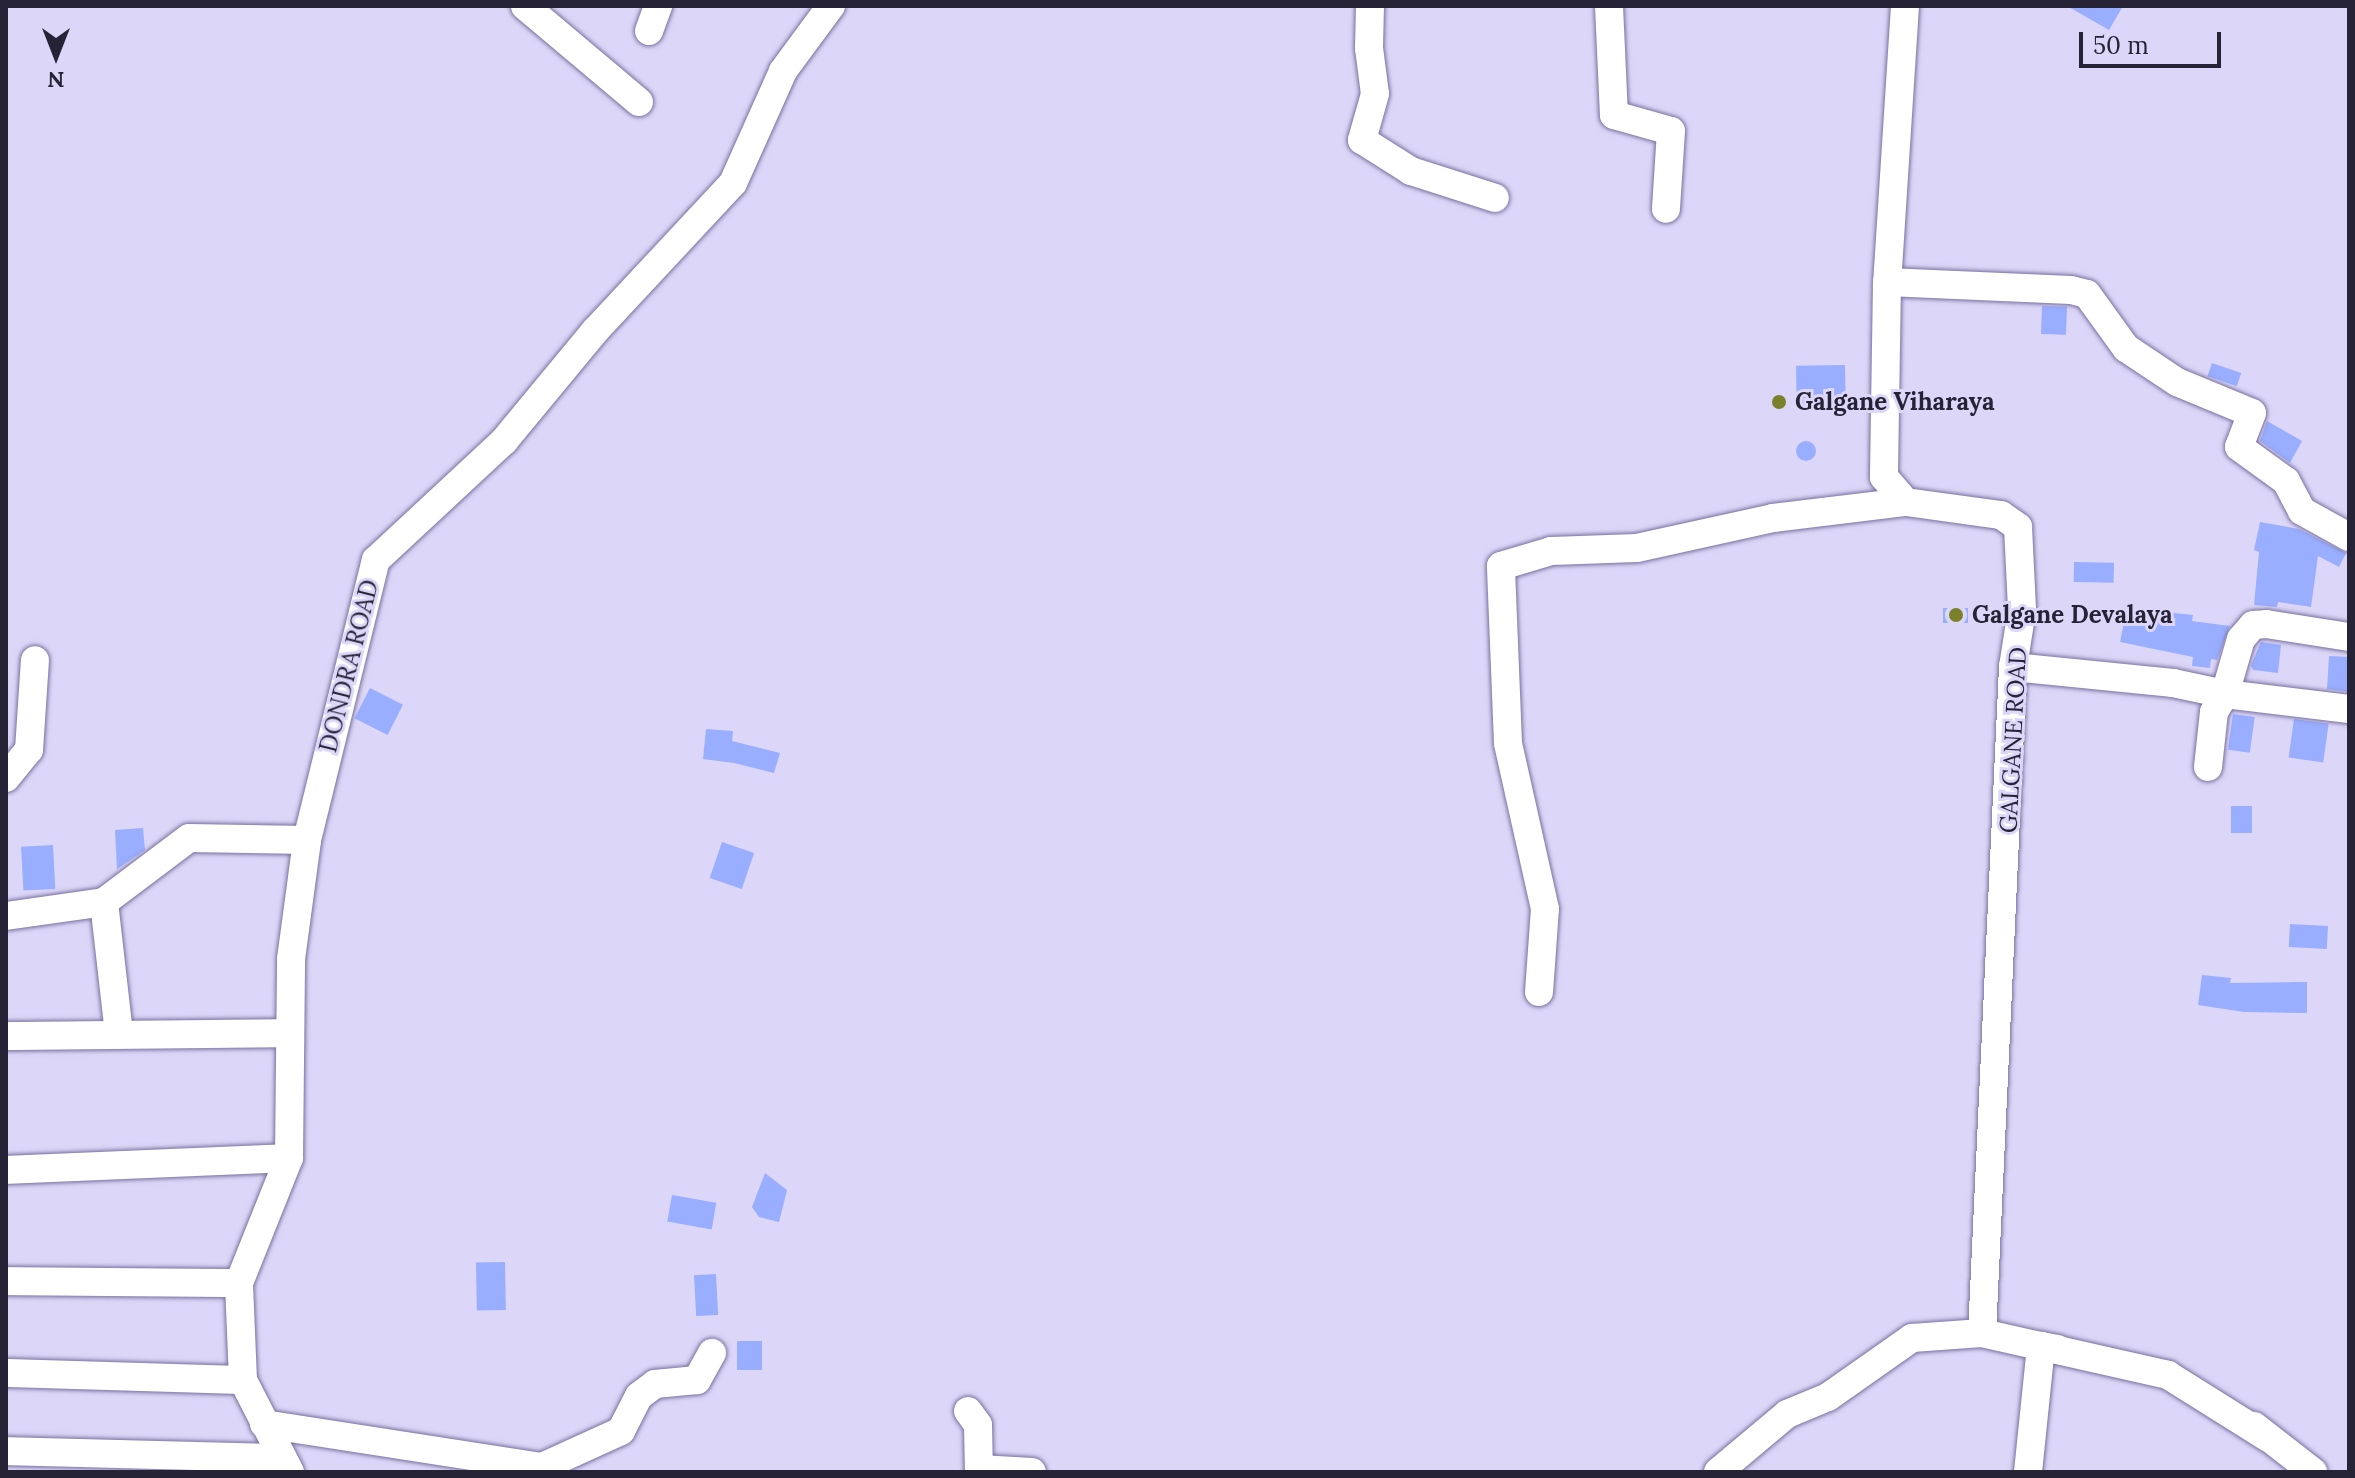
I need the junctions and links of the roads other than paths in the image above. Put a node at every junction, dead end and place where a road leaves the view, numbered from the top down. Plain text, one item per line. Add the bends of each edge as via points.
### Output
1 (525, 6) edge
2 (831, 6) edge
3 (1370, 6) edge
4 (1609, 6) edge
5 (1905, 6) edge
6 (639, 102) dead end
7 (1495, 198) dead end
8 (1666, 209) dead end
9 (1887, 282) junction
10 (1906, 502) junction
11 (2349, 537) edge
12 (2349, 637) edge
13 (35, 660) dead end
14 (2013, 667) junction
15 (2225, 694) junction
16 (2349, 709) edge
17 (2208, 767) dead end
18 (6, 778) edge
19 (307, 840) junction
20 (104, 902) junction
21 (6, 916) edge
22 (1539, 992) dead end
23 (290, 1033) junction
24 (119, 1034) junction
25 (6, 1036) edge
26 (289, 1158) junction
27 (6, 1170) edge
28 (6, 1281) edge
29 (239, 1283) junction
30 (1982, 1333) junction
31 (2041, 1346) junction
32 (712, 1353) dead end
33 (6, 1373) edge
34 (243, 1380) junction
35 (968, 1411) dead end
36 (264, 1424) junction
37 (2267, 1437) dead end
38 (6, 1451) edge
39 (40, 1462) edge
40 (164, 1464) edge
41 (285, 1465) edge
42 (979, 1470) edge
43 (1032, 1472) edge
44 (1718, 1472) edge
45 (2028, 1472) edge
46 (2313, 1472) edge

1 - 6 street
2 - 19 street, DONDRA ROAD via 783,71 733,183 595,331 504,441 376,560
3 - 7 street via 1375,94 1362,140 1411,171
4 - 8 street via 1614,115 1671,131
5 - 9 street
9 - 10 street via 1884,477
9 - 11 street via 2087,294 2126,348 2177,382 2252,413 2239,447 2286,481 2302,511
10 - 14 street, GALGANE ROAD via 2001,515 2018,527 2022,610
10 - 22 street via 1773,518 1637,548 1551,551 1501,566 1508,743 1545,909
12 - 15 street via 2253,625 2241,639
13 - 18 street via 29,750
14 - 15 street via 2173,683
14 - 30 street, GALGANE ROAD
15 - 16 street
15 - 17 street via 2214,712
19 - 20 street via 189,838
19 - 23 street, DONDRA ROAD via 291,959
20 - 21 street
20 - 24 street
23 - 24 street
23 - 26 street, DONDRA ROAD
24 - 25 street
26 - 27 street
26 - 29 street, DONDRA ROAD
28 - 29 street
29 - 34 street, DONDRA ROAD
30 - 31 street
30 - 44 street via 1912,1338 1828,1397 1787,1414
31 - 37 street via 2168,1375
31 - 45 street
31 - 46 street via 2160,1371 2216,1399
32 - 36 street via 697,1380 655,1384 639,1396 621,1431 542,1467
33 - 34 street
34 - 36 street, DONDRA ROAD
35 - 42 street via 978,1425
36 - 41 street, DONDRA ROAD
38 - 39 street
39 - 40 street
40 - 41 street
42 - 43 street

